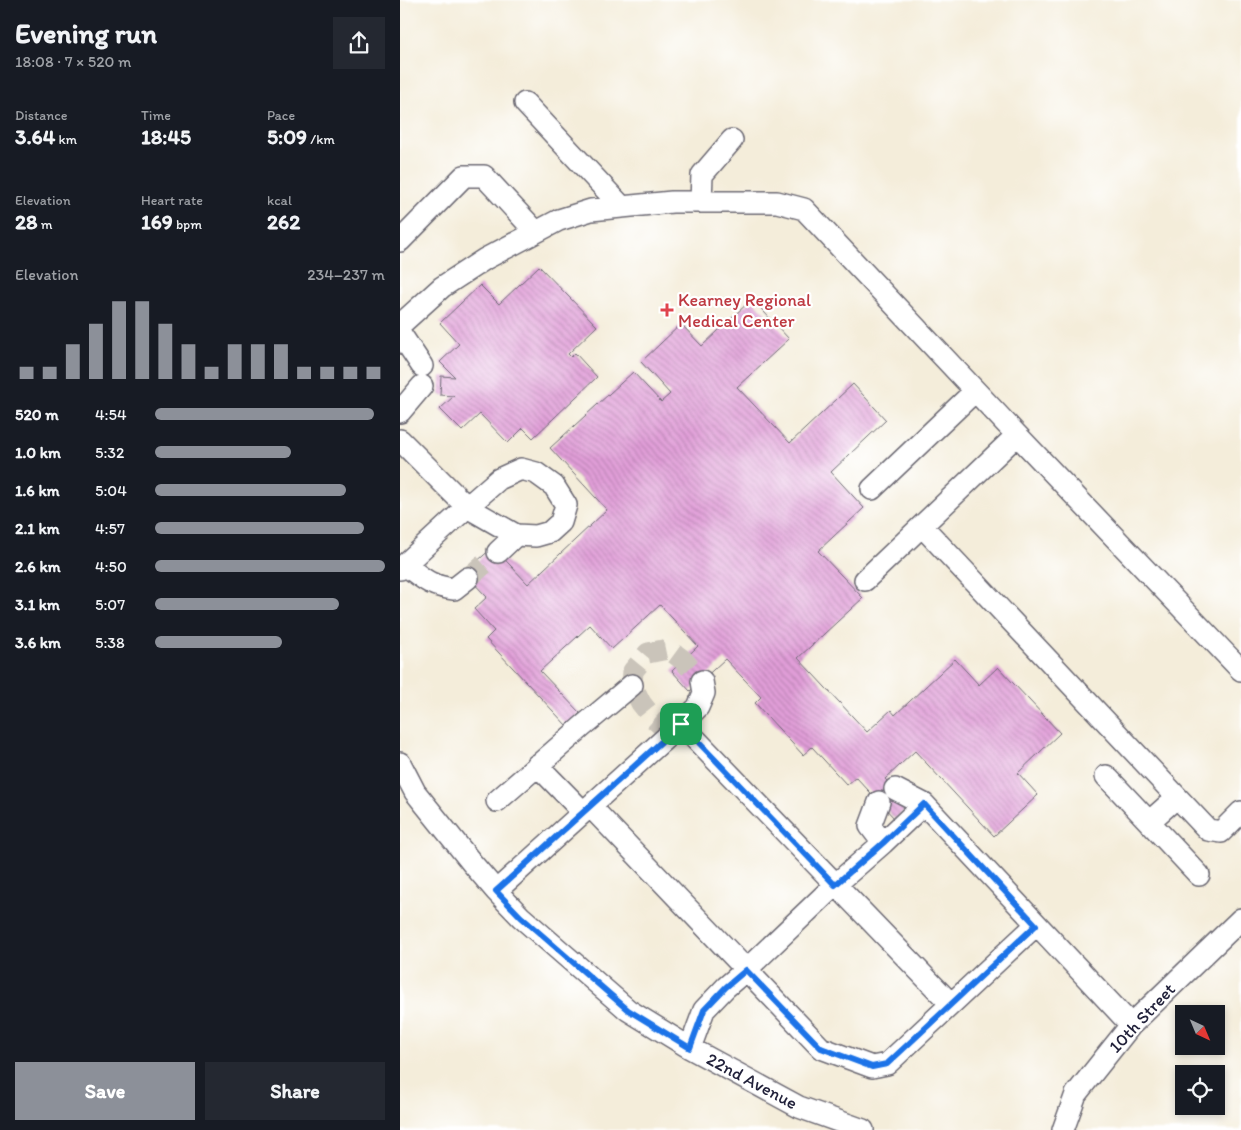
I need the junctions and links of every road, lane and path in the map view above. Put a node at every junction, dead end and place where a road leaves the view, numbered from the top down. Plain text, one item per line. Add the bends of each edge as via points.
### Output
1 (526, 103) dead end
2 (732, 140) dead end
3 (701, 202) junction
4 (622, 207) junction
5 (536, 232) junction
6 (400, 241) edge
7 (400, 325) edge
8 (400, 333) edge
9 (975, 391) junction
10 (400, 412) edge
11 (1017, 435) junction
12 (400, 440) edge
13 (872, 489) dead end
14 (467, 506) junction
15 (922, 526) junction
16 (516, 535) junction
17 (498, 552) tunnel mouth
18 (402, 567) edge
19 (468, 578) tunnel mouth
20 (865, 580) dead end
21 (1241, 670) edge
22 (702, 681) dead end
23 (632, 685) dead end
24 (681, 724) junction
25 (400, 763) edge
26 (537, 765) junction
27 (1106, 776) dead end
28 (1177, 797) junction
29 (497, 801) dead end
30 (924, 804) junction
31 (586, 809) junction
32 (1241, 812) edge
33 (1149, 822) junction
34 (883, 843) junction
35 (1198, 875) dead end
36 (835, 885) junction
37 (496, 891) junction
38 (1241, 918) edge
39 (1036, 925) junction
40 (746, 970) junction
41 (951, 1004) junction
42 (1131, 1025) junction
43 (690, 1048) junction
44 (863, 1130) edge
45 (1063, 1130) edge

1 - 4 street
2 - 3 street via 702,175
3 - 4 street
3 - 9 street via 777,202 804,210
4 - 5 street via 591,210 559,220
5 - 6 street via 484,176 464,176
5 - 7 street via 442,287
8 - 10 street via 422,376
9 - 11 street
9 - 13 street
11 - 15 street
11 - 21 street
12 - 14 street
14 - 16 street
14 - 16 street via 499,479 520,469 536,473 554,486 566,505 561,522 550,532 536,536
14 - 18 street
15 - 20 street
15 - 28 street
16 - 17 street
18 - 19 street via 440,587 454,589
22 - 24 street via 704,693 698,707
23 - 26 street
24 - 31 street
24 - 36 street
25 - 37 street, 22nd Avenue via 415,792
26 - 29 street
26 - 31 street
27 - 33 street
28 - 32 street via 1208,830 1221,832
28 - 33 street
30 - 34 street
30 - 34 street via 887,796 870,826
30 - 39 street
31 - 37 street
31 - 40 street
33 - 35 street
34 - 36 street
36 - 40 street
36 - 41 street
37 - 43 street, 22nd Avenue via 521,917 628,1010
38 - 42 street, 10th Street
39 - 41 street
39 - 42 street
40 - 41 street via 821,1048 872,1067 887,1064
40 - 43 street via 704,1010
42 - 45 street, 10th Street via 1076,1094
43 - 44 street, 22nd Avenue via 799,1107

